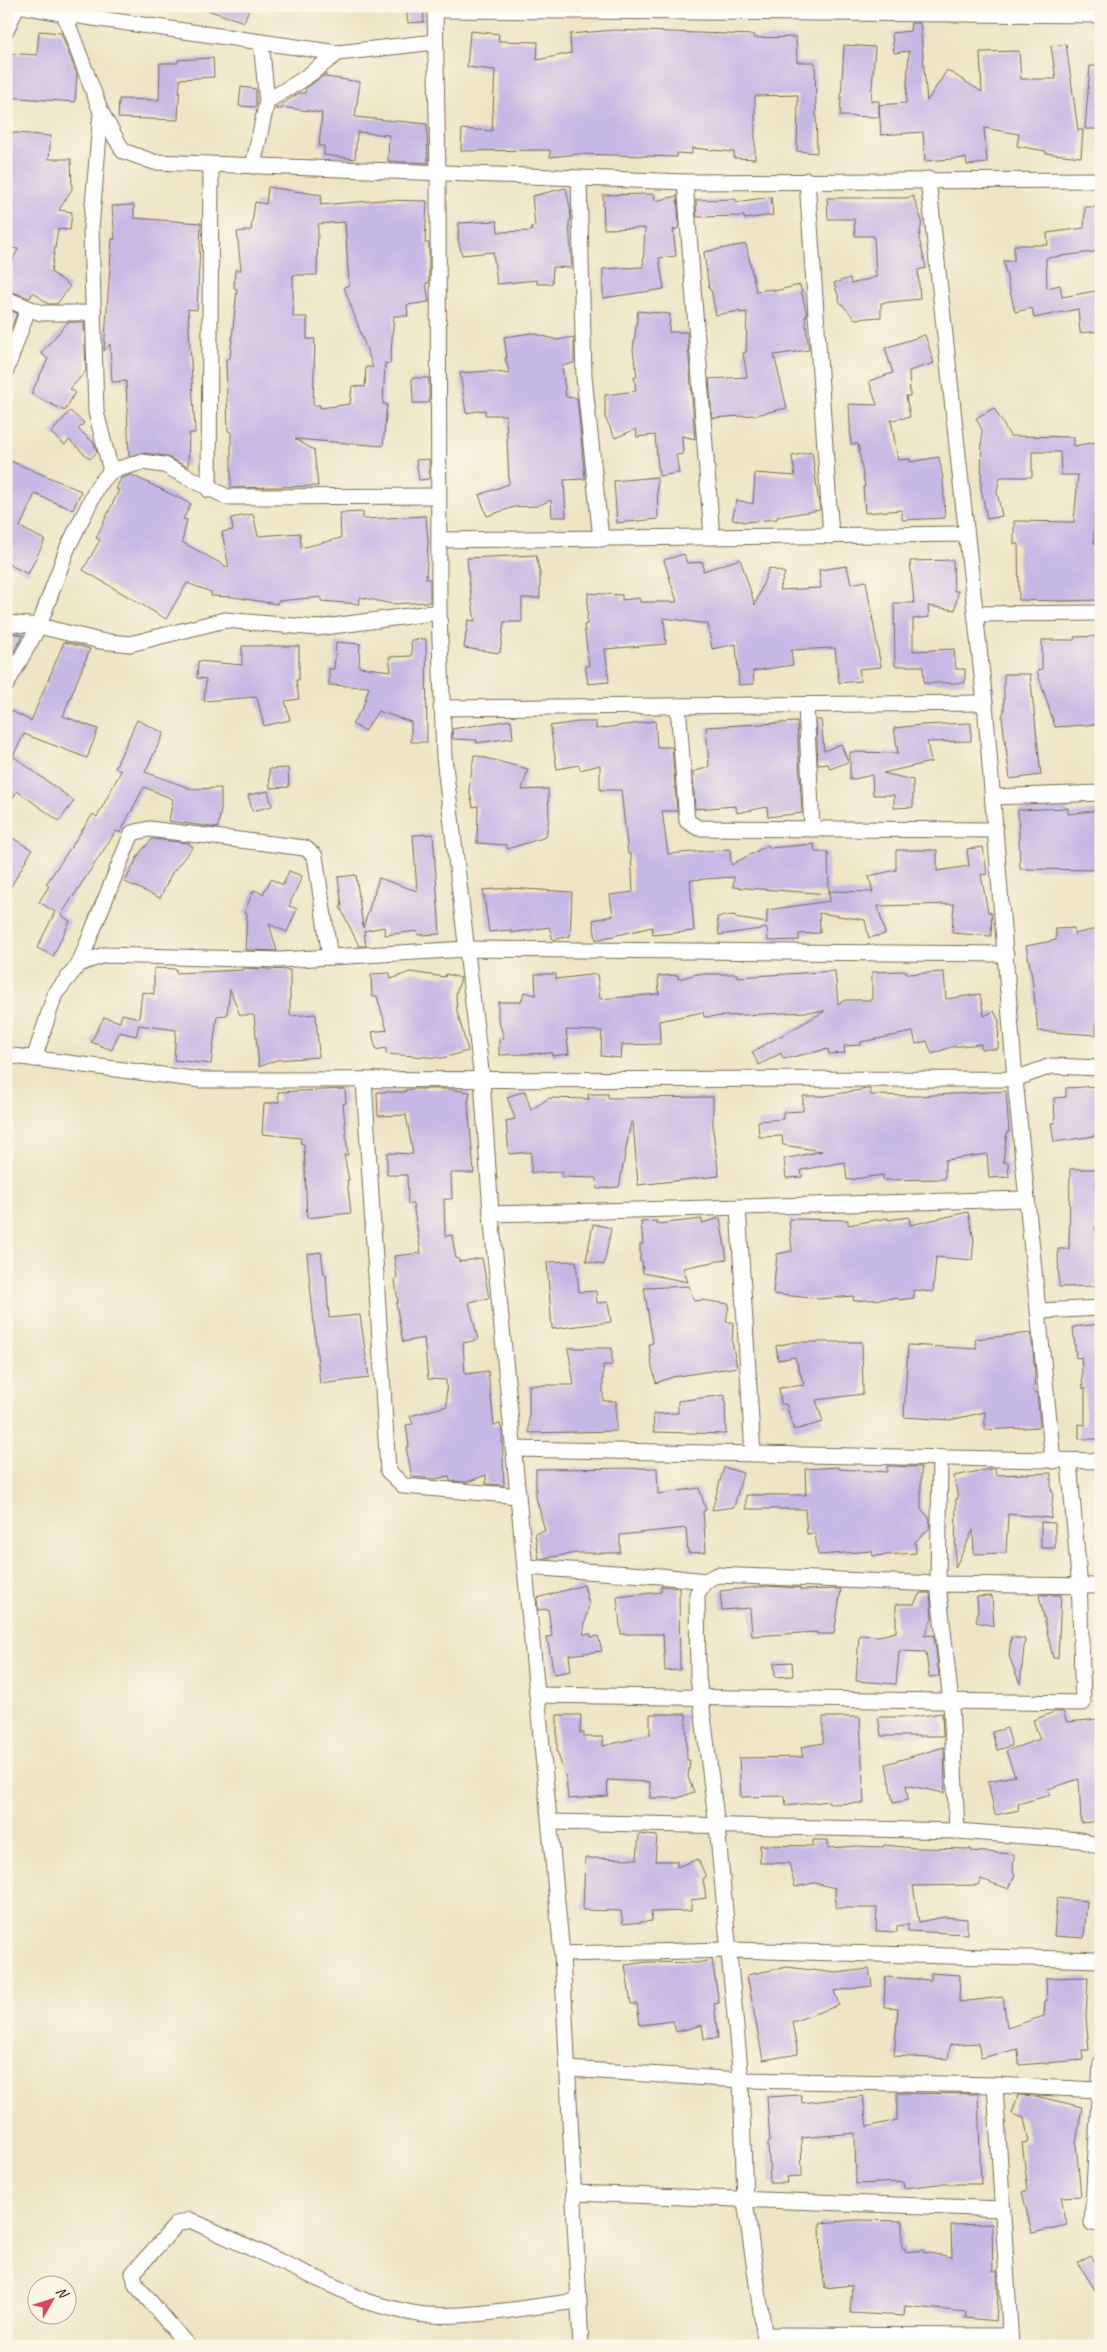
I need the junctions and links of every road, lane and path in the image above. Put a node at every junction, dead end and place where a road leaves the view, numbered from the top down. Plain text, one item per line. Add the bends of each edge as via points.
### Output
1 (17, 6) edge
2 (23, 6) edge
3 (435, 8) edge
4 (1101, 8) edge
5 (607, 9) edge
6 (63, 10) edge
7 (109, 13) edge
8 (1101, 15) edge
9 (6, 31) edge
10 (261, 42) junction
11 (435, 42) junction
12 (338, 53) junction
13 (267, 101) junction
14 (101, 112) junction
15 (211, 164) junction
16 (254, 166) junction
17 (438, 173) junction
18 (579, 178) junction
19 (928, 179) junction
20 (807, 180) junction
21 (1101, 180) edge
22 (685, 182) junction
23 (6, 299) edge
24 (28, 309) junction
25 (93, 313) junction
26 (6, 371) edge
27 (111, 471) junction
28 (209, 490) junction
29 (439, 496) junction
30 (966, 534) junction
31 (831, 536) junction
32 (712, 537) junction
33 (600, 539) junction
34 (439, 540) junction
35 (439, 612) junction
36 (1101, 613) edge
37 (975, 614) junction
38 (6, 623) edge
39 (40, 626) junction
40 (6, 685) edge
41 (985, 703) junction
42 (806, 705) junction
43 (678, 706) junction
44 (441, 708) junction
45 (1101, 793) edge
46 (992, 797) junction
47 (812, 829) junction
48 (996, 830) junction
49 (467, 949) junction
50 (1006, 954) junction
51 (330, 957) junction
52 (79, 964) junction
53 (6, 1056) edge
54 (34, 1059) junction
55 (1101, 1068) edge
56 (482, 1079) junction
57 (1016, 1079) junction
58 (364, 1080) junction
59 (1027, 1199) junction
60 (738, 1207) junction
61 (491, 1214) junction
62 (1101, 1308) edge
63 (1040, 1310) junction
64 (513, 1449) junction
65 (753, 1454) junction
66 (940, 1458) junction
67 (1053, 1461) junction
68 (1069, 1461) junction
69 (1101, 1462) edge
70 (518, 1496) junction
71 (525, 1567) junction
72 (705, 1581) junction
73 (938, 1584) junction
74 (1079, 1586) junction
75 (1101, 1586) edge
76 (537, 1695) junction
77 (702, 1699) junction
78 (951, 1703) junction
79 (550, 1822) junction
80 (718, 1826) junction
81 (957, 1831) junction
82 (1101, 1847) edge
83 (729, 1950) junction
84 (562, 1954) junction
85 (1101, 1960) edge
86 (1101, 2063) edge
87 (568, 2069) junction
88 (741, 2080) junction
89 (995, 2085) junction
90 (1099, 2090) junction
91 (574, 2193) junction
92 (745, 2201) junction
93 (1002, 2209) junction
94 (1101, 2224) edge
95 (579, 2302) junction
96 (766, 2340) edge
97 (1011, 2341) edge
98 (188, 2346) edge
99 (581, 2346) edge

1 - 9 street
2 - 6 street
3 - 5 street
3 - 11 street
4 - 8 street
5 - 8 street
6 - 7 street
6 - 14 street
7 - 10 street
10 - 12 street
10 - 13 street
11 - 12 street
11 - 17 street
12 - 13 street
13 - 16 street
14 - 15 street via 123,151 154,162
14 - 25 street via 91,228
15 - 16 street
15 - 28 street
16 - 17 street
17 - 18 street
17 - 29 street
18 - 22 street
18 - 33 street via 584,377
19 - 20 street
19 - 21 street
19 - 30 street
20 - 22 street
20 - 31 street
22 - 32 street
23 - 24 street
24 - 25 street via 41,313
24 - 26 street
25 - 27 street via 96,412
27 - 28 street via 142,462 164,465
27 - 39 street via 98,486 67,549
28 - 29 street via 227,497 247,499
29 - 34 street
30 - 31 street
30 - 37 street
31 - 32 street
32 - 33 street
33 - 34 street
34 - 35 street
35 - 39 street via 317,628 225,620 130,644 100,641
35 - 44 street
36 - 37 street
37 - 41 street
38 - 39 street
39 - 40 street
41 - 42 street
41 - 46 street
42 - 43 street
42 - 47 street
43 - 44 street
43 - 47 street via 687,821 698,828
44 - 49 street
45 - 46 street
46 - 48 street
47 - 48 street
48 - 50 street
49 - 50 street
49 - 51 street
49 - 56 street
50 - 57 street
51 - 52 street via 280,960 104,955
51 - 52 street via 315,856 305,848 149,829 132,832
52 - 54 street via 55,994
53 - 54 street
54 - 58 street via 201,1080
55 - 57 street via 1051,1066
56 - 57 street
56 - 58 street
56 - 61 street
57 - 59 street
58 - 70 street via 388,1471 404,1486
59 - 60 street
59 - 63 street
60 - 61 street
60 - 65 street
61 - 64 street
62 - 63 street
63 - 67 street
64 - 65 street
64 - 70 street
65 - 66 street
66 - 67 street
66 - 73 street
67 - 68 street
68 - 69 street
68 - 74 street
70 - 71 street
71 - 72 street
71 - 76 street
72 - 73 street via 717,1575
72 - 77 street via 697,1594 698,1677
73 - 74 street
73 - 78 street
74 - 75 street
74 - 78 street via 1083,1703
76 - 77 street
76 - 79 street
77 - 78 street
77 - 80 street
78 - 81 street
79 - 80 street
79 - 84 street
80 - 81 street
80 - 83 street
81 - 82 street via 1080,1840
83 - 84 street
83 - 85 street
83 - 88 street
84 - 87 street
86 - 90 street
87 - 88 street
87 - 91 street
88 - 89 street
88 - 92 street
89 - 90 street
89 - 93 street
90 - 94 street via 1092,2223
91 - 92 street
91 - 95 street
92 - 93 street
92 - 96 street
93 - 97 street
95 - 98 street via 462,2314 428,2315 398,2311 368,2302 190,2220 177,2224 133,2273 141,2292
95 - 99 street
96 - 97 street

